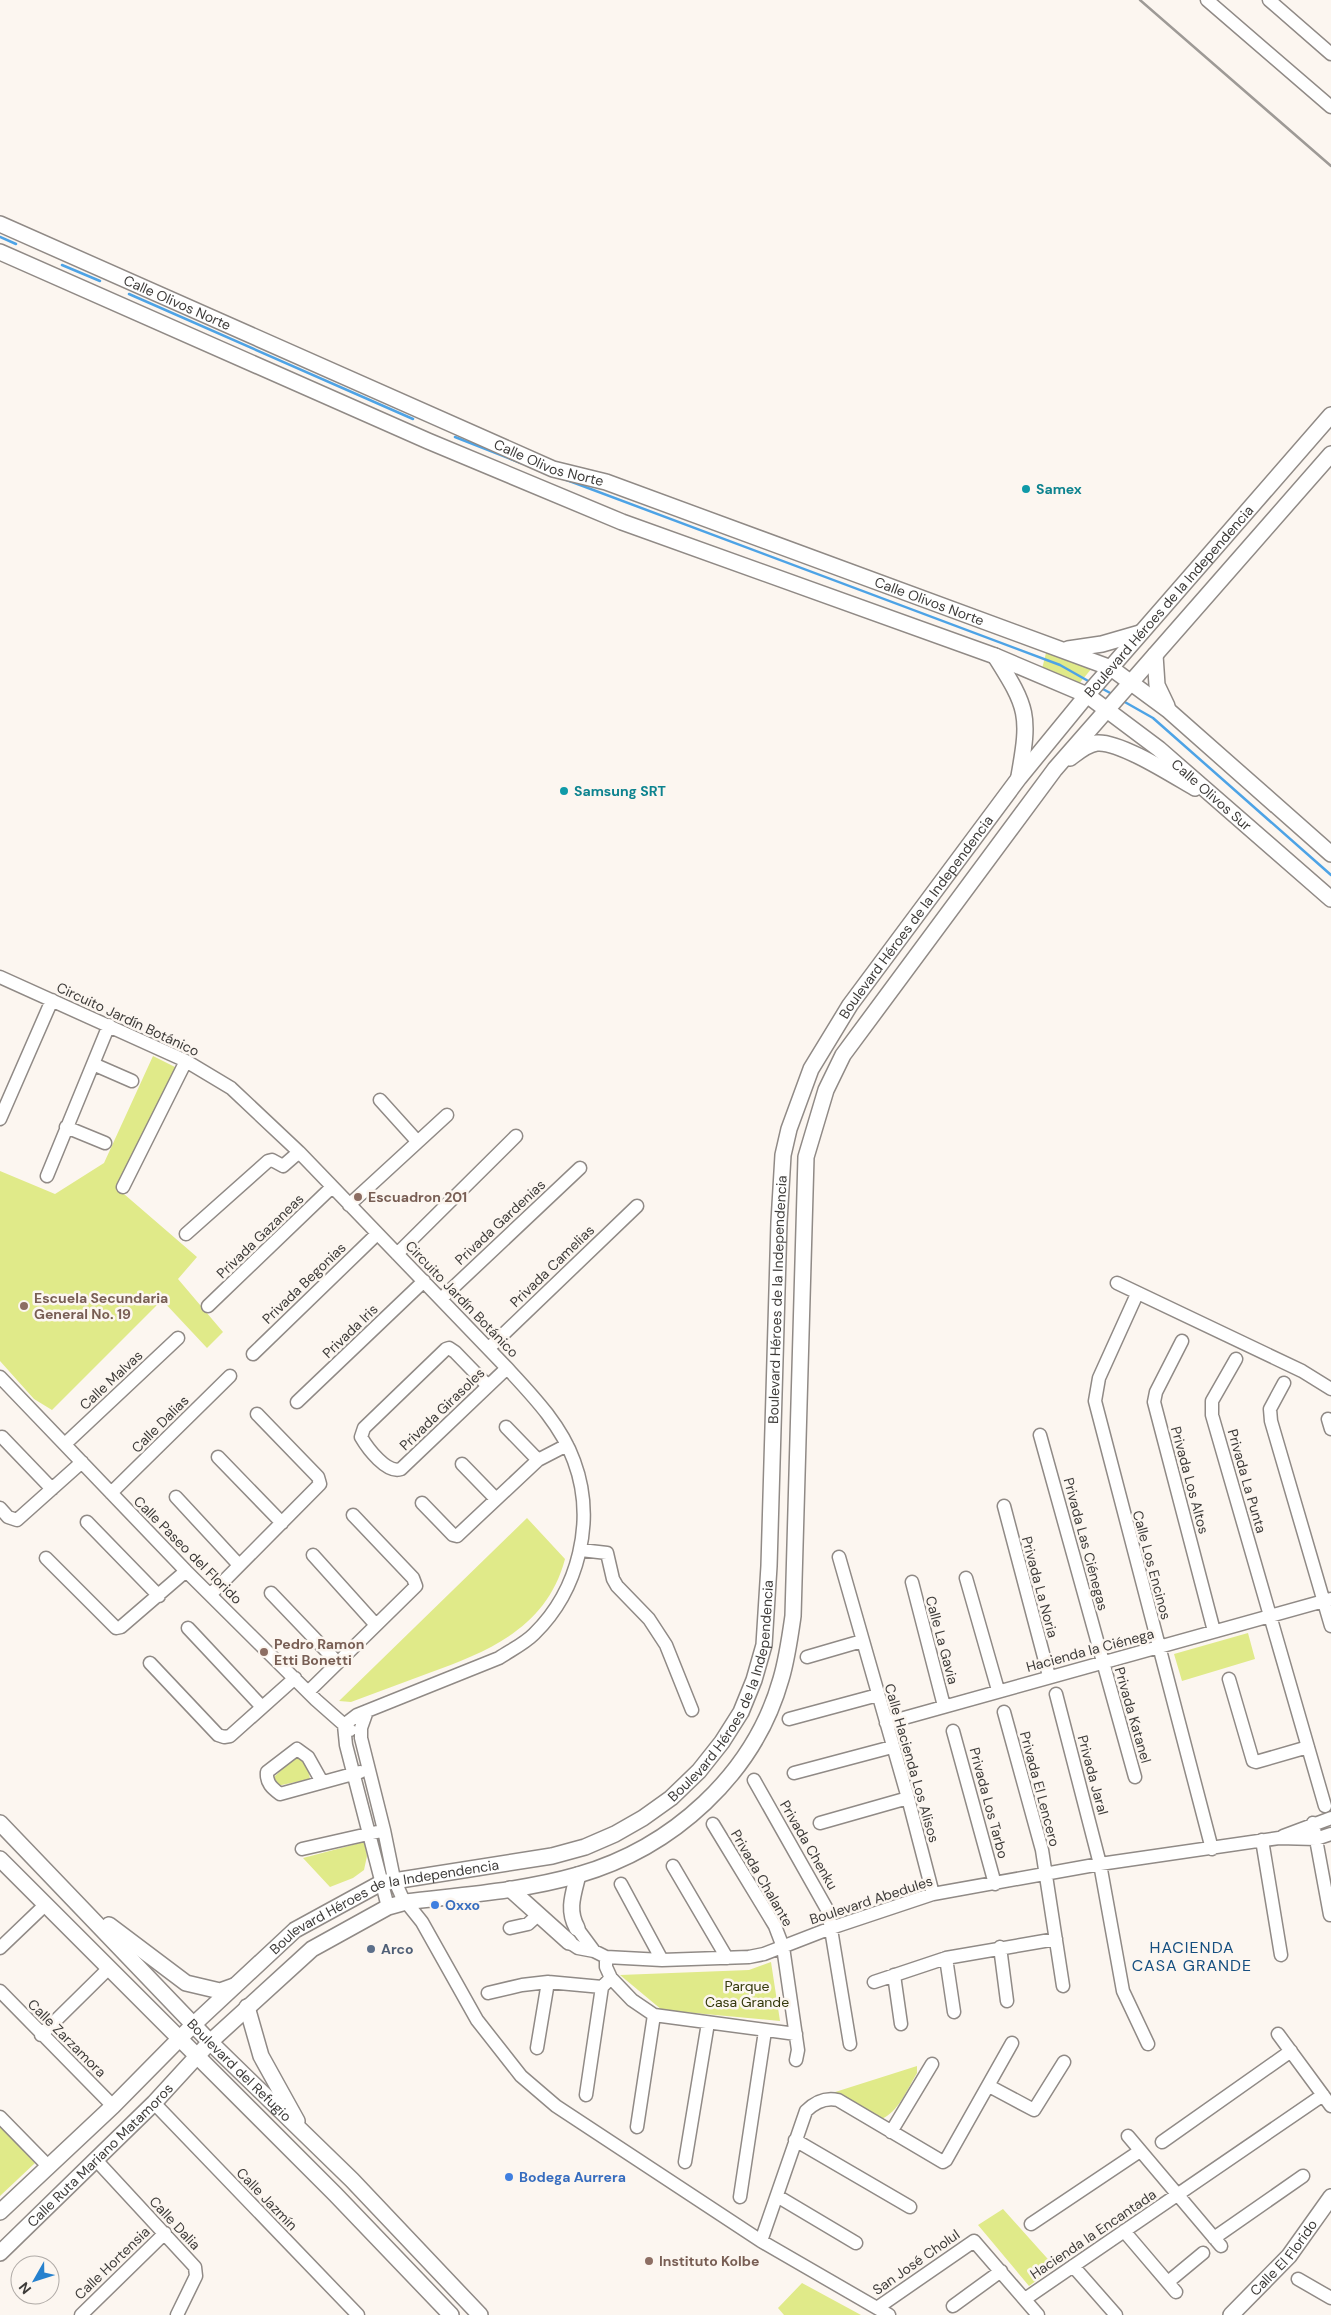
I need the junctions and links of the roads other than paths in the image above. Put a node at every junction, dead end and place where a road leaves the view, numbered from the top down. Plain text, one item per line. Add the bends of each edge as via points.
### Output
1 (1207, 0) edge
2 (1268, 0) edge
3 (1331, 54) edge
4 (1331, 107) edge
5 (0, 224) edge
6 (0, 252) edge
7 (1331, 415) edge
8 (1331, 454) edge
9 (1142, 632) junction
10 (1064, 649) junction
11 (1155, 655) junction
12 (995, 656) junction
13 (1111, 668) junction
14 (1131, 682) junction
15 (1087, 695) junction
16 (1107, 709) junction
17 (1168, 710) junction
18 (1055, 769) junction
19 (1019, 778) junction
20 (1225, 805) junction
21 (1331, 854) edge
22 (1331, 899) edge
23 (0, 977) edge
24 (52, 1000) junction
25 (109, 1025) junction
26 (186, 1061) junction
27 (93, 1064) junction
28 (132, 1081) dead end
29 (380, 1100) dead end
30 (447, 1115) dead end
31 (0, 1119) edge
32 (66, 1127) junction
33 (516, 1136) dead end
34 (417, 1141) junction
35 (105, 1143) dead end
36 (299, 1152) junction
37 (783, 1155) junction
38 (580, 1168) dead end
39 (47, 1176) dead end
40 (123, 1187) dead end
41 (332, 1187) junction
42 (349, 1205) junction
43 (637, 1206) dead end
44 (805, 1206) junction
45 (186, 1234) dead end
46 (377, 1234) junction
47 (397, 1254) junction
48 (424, 1281) junction
49 (1118, 1283) dead end
50 (1138, 1294) junction
51 (441, 1299) junction
52 (208, 1306) dead end
53 (178, 1338) dead end
54 (1182, 1341) dead end
55 (489, 1348) junction
56 (253, 1354) dead end
57 (1236, 1359) dead end
58 (508, 1368) junction
59 (230, 1376) dead end
60 (0, 1377) edge
61 (1284, 1383) dead end
62 (488, 1386) junction
63 (1331, 1390) edge
64 (297, 1402) dead end
65 (257, 1414) dead end
66 (506, 1427) dead end
67 (1040, 1435) dead end
68 (2, 1437) dead end
69 (65, 1444) junction
70 (567, 1445) junction
71 (218, 1457) dead end
72 (538, 1460) junction
73 (82, 1462) junction
74 (462, 1464) dead end
75 (52, 1489) junction
76 (112, 1493) junction
77 (176, 1496) dead end
78 (496, 1499) junction
79 (422, 1503) dead end
80 (1004, 1506) dead end
81 (0, 1508) edge
82 (353, 1515) dead end
83 (87, 1522) dead end
84 (282, 1523) junction
85 (581, 1550) junction
86 (314, 1556) dead end
87 (839, 1557) dead end
88 (46, 1558) dead end
89 (239, 1565) junction
90 (186, 1570) junction
91 (966, 1578) dead end
92 (912, 1582) dead end
93 (271, 1593) dead end
94 (211, 1594) junction
95 (159, 1596) junction
96 (1327, 1600) edge
97 (1271, 1615) junction
98 (376, 1625) junction
99 (1331, 1626) edge
100 (188, 1628) dead end
101 (1214, 1631) junction
102 (862, 1641) junction
103 (1159, 1646) junction
104 (807, 1657) dead end
105 (1103, 1661) junction
106 (337, 1662) junction
107 (150, 1663) dead end
108 (1049, 1676) junction
109 (295, 1678) junction
110 (1229, 1678) dead end
111 (998, 1690) junction
112 (308, 1692) junction
113 (1056, 1694) dead end
114 (878, 1695) junction
115 (944, 1706) junction
116 (262, 1707) junction
117 (692, 1710) dead end
118 (367, 1711) junction
119 (1004, 1712) dead end
120 (789, 1719) dead end
121 (886, 1723) junction
122 (344, 1725) junction
123 (954, 1731) dead end
124 (361, 1738) junction
125 (892, 1747) junction
126 (1308, 1747) junction
127 (369, 1770) junction
128 (354, 1773) junction
129 (794, 1773) dead end
130 (1135, 1777) dead end
131 (754, 1780) dead end
132 (322, 1782) dead end
133 (908, 1798) junction
134 (1325, 1806) dead end
135 (1331, 1818) edge
136 (0, 1823) edge
137 (820, 1823) dead end
138 (1313, 1823) junction
139 (713, 1824) dead end
140 (384, 1830) junction
141 (370, 1833) junction
142 (1331, 1834) edge
143 (1279, 1838) junction
144 (1316, 1838) junction
145 (1262, 1840) junction
146 (302, 1849) dead end
147 (1212, 1849) junction
148 (0, 1859) edge
149 (1100, 1864) junction
150 (673, 1866) dead end
151 (578, 1875) junction
152 (1045, 1875) junction
153 (388, 1881) junction
154 (621, 1884) dead end
155 (995, 1884) junction
156 (510, 1889) junction
157 (933, 1894) junction
158 (74, 1898) junction
159 (406, 1902) junction
160 (45, 1905) junction
161 (388, 1907) junction
162 (539, 1914) junction
163 (1330, 1915) dead end
164 (510, 1928) dead end
165 (831, 1928) junction
166 (573, 1935) junction
167 (1056, 1939) junction
168 (783, 1947) junction
169 (0, 1948) edge
170 (1000, 1948) junction
171 (1280, 1955) dead end
172 (606, 1957) junction
173 (727, 1958) junction
174 (946, 1958) junction
175 (662, 1960) junction
176 (109, 1968) junction
177 (894, 1975) junction
178 (548, 1982) junction
179 (607, 1982) junction
180 (874, 1982) dead end
181 (234, 1986) junction
182 (1063, 1986) dead end
183 (0, 1991) edge
184 (488, 1993) dead end
185 (1007, 2001) dead end
186 (247, 2007) junction
187 (954, 2012) dead end
188 (654, 2015) junction
189 (708, 2023) junction
190 (901, 2024) dead end
191 (193, 2025) junction
192 (765, 2031) junction
193 (796, 2034) junction
194 (1278, 2034) dead end
195 (42, 2035) junction
196 (180, 2038) junction
197 (210, 2042) junction
198 (1012, 2043) dead end
199 (850, 2044) dead end
200 (1148, 2044) dead end
201 (537, 2048) dead end
202 (1291, 2051) junction
203 (198, 2056) junction
204 (796, 2060) dead end
205 (1064, 2062) dead end
206 (932, 2064) dead end
207 (988, 2086) junction
208 (586, 2095) dead end
209 (1323, 2095) junction
210 (154, 2103) junction
211 (113, 2106) junction
212 (1331, 2106) edge
213 (0, 2117) edge
214 (637, 2127) dead end
215 (891, 2132) junction
216 (304, 2133) junction
217 (1128, 2136) dead end
218 (795, 2140) junction
219 (1162, 2142) dead end
220 (1140, 2151) junction
221 (97, 2161) junction
222 (685, 2162) dead end
223 (49, 2167) junction
224 (1303, 2176) dead end
225 (1178, 2195) junction
226 (777, 2196) junction
227 (740, 2197) dead end
228 (1331, 2197) edge
229 (910, 2207) dead end
230 (0, 2212) edge
231 (1031, 2224) dead end
232 (1124, 2231) junction
233 (164, 2233) junction
234 (761, 2241) junction
235 (856, 2243) dead end
236 (0, 2253) edge
237 (1204, 2253) dead end
238 (1073, 2266) junction
239 (1001, 2271) junction
240 (1298, 2279) dead end
241 (1331, 2298) edge
242 (1024, 2299) junction
243 (953, 2306) dead end
244 (877, 2308) junction
245 (81, 2315) edge
246 (177, 2315) edge
247 (358, 2315) edge
248 (451, 2315) edge
249 (480, 2315) edge
250 (889, 2315) edge
251 (1038, 2315) edge
252 (1116, 2315) edge
253 (1231, 2315) edge

1 - 4 street
2 - 3 street
5 - 10 main road, Calle Olivos Norte via 553,469 606,482
6 - 12 main road, Calle Olivos Norte via 428,440 629,524
7 - 9 main road, Boulevard Héroes de la Independencia
8 - 11 main road, Boulevard Héroes de la Independencia
9 - 10 main road via 1102,644
9 - 13 main road, Boulevard Héroes de la Independencia
10 - 13 main road, Calle Olivos Norte
11 - 14 main road, Boulevard Héroes de la Independencia
11 - 17 main road via 1157,685
12 - 15 main road, Calle Olivos Norte
12 - 19 main road via 1013,683 1026,717
13 - 14 main road
13 - 15 main road, Boulevard Héroes de la Independencia
14 - 16 main road, Boulevard Héroes de la Independencia
14 - 17 main road
15 - 16 main road, Calle Olivos Sur
15 - 19 main road, Boulevard Héroes de la Independencia
16 - 18 main road, Boulevard Héroes de la Independencia
16 - 20 main road, Calle Olivos Sur
17 - 21 main road
18 - 20 main road via 1084,748 1096,743 1108,744
18 - 44 main road, Boulevard Héroes de la Independencia via 843,1056 826,1090 806,1158
19 - 37 main road, Boulevard Héroes de la Independencia via 829,1037 801,1092
20 - 22 main road, Calle Olivos Sur
23 - 24 street, Circuito Jardín Botánico
24 - 25 street, Circuito Jardín Botánico
24 - 31 street
25 - 26 street, Circuito Jardín Botánico
25 - 27 street
26 - 36 street, Circuito Jardín Botánico via 231,1088
26 - 40 street
27 - 28 street
27 - 32 street
29 - 34 street
30 - 34 street
32 - 35 street
32 - 39 street
33 - 47 street
34 - 42 street
36 - 41 street, Circuito Jardín Botánico
36 - 45 street via 283,1166 268,1161
37 - 44 main road via 791,1198
37 - 153 main road, Boulevard Héroes de la Independencia via 778,1222 767,1615 764,1645 741,1712 699,1771 664,1803 615,1834 552,1856
38 - 51 street, Privada Gardenias
41 - 42 street, Circuito Jardín Botánico
41 - 52 street, Privada Gazaneas
42 - 46 street, Circuito Jardín Botánico
43 - 55 street, Privada Camelias
44 - 151 main road, Boulevard Héroes de la Independencia via 793,1616 781,1680 759,1732 716,1793 678,1827 644,1848
46 - 47 street, Circuito Jardín Botánico
46 - 56 street, Privada Begonias
47 - 48 street, Circuito Jardín Botánico
48 - 51 street, Circuito Jardín Botánico
48 - 64 street, Privada Iris
49 - 50 street
50 - 63 street via 1302,1371
50 - 103 street, Calle Los Encinos via 1098,1378 1094,1402
51 - 55 street, Circuito Jardín Botánico
53 - 69 street, Calle Malvas
54 - 101 street, Privada Los Altos via 1154,1402
55 - 58 street, Circuito Jardín Botánico
57 - 97 street, Privada La Punta via 1211,1408
58 - 62 street, Privada Girasoles
58 - 70 street, Circuito Jardín Botánico via 537,1400
59 - 76 street, Calle Dalias
60 - 69 street, Calle Paseo del Florido
61 - 96 street via 1269,1415
62 - 62 street, Privada Girasoles via 449,1348 361,1432 363,1441 385,1465 398,1471
65 - 84 street via 320,1482
66 - 72 street
67 - 105 street, Privada Las Ciénegas
68 - 75 street
69 - 73 street, Calle Paseo del Florido
70 - 72 street
70 - 85 street, Circuito Jardín Botánico via 582,1497
71 - 84 street
72 - 78 street
73 - 75 street
73 - 76 street, Calle Paseo del Florido
74 - 78 street
75 - 81 street via 17,1520 8,1517
76 - 90 street, Calle Paseo del Florido
77 - 89 street
78 - 79 street via 457,1536
80 - 108 street, Privada La Noria
82 - 98 street via 416,1584
83 - 95 street
84 - 89 street
85 - 117 street via 607,1553 616,1586 649,1619 666,1645
85 - 118 street, Circuito Jardín Botánico via 562,1599 549,1618 518,1646 476,1668
86 - 98 street
87 - 102 street, Calle Hacienda Los Alisos
88 - 95 street via 116,1628 121,1628
89 - 94 street
90 - 94 street, Calle Paseo del Florido
90 - 95 street
91 - 111 street
92 - 115 street, Calle La Gavia
93 - 106 street
94 - 109 street, Calle Paseo del Florido
96 - 97 street, Hacienda la Ciénega
96 - 99 street
97 - 101 street, Hacienda la Ciénega
97 - 126 street, Privada La Punta
98 - 106 street
100 - 116 street
101 - 103 street, Hacienda la Ciénega
102 - 104 street
102 - 114 street, Calle Hacienda Los Alisos
103 - 105 street, Hacienda la Ciénega
103 - 147 street, Calle Los Encinos
105 - 108 street, Hacienda la Ciénega
105 - 130 street, Privada Katanel
106 - 112 street
107 - 116 street via 218,1735 230,1736
108 - 111 street, Hacienda la Ciénega
109 - 112 street, Calle Paseo del Florido
109 - 116 street
110 - 126 street via 1254,1762
111 - 115 street, Hacienda la Ciénega
112 - 122 street, Calle Paseo del Florido
113 - 149 street, Privada Jaral
114 - 120 street
114 - 121 street, Calle Hacienda Los Alisos
115 - 121 street, Hacienda la Ciénega
118 - 122 street, Circuito Jardín Botánico
118 - 124 street via 362,1721
119 - 152 street, Privada El Lencero via 1037,1831
121 - 125 street, Calle Hacienda Los Alisos
122 - 124 street, Calle Paseo del Florido
122 - 128 street
123 - 155 street, Privada Los Tarbo
124 - 127 street
125 - 129 street
125 - 133 street, Calle Hacienda Los Alisos
126 - 134 street, Privada La Punta
127 - 128 street
127 - 140 street
128 - 132 street
128 - 141 street
131 - 165 street, Privada Chenku via 824,1902
133 - 137 street
133 - 157 street, Calle Hacienda Los Alisos
135 - 138 street, Boulevard Abedules
136 - 158 main road, Boulevard del Refugio
138 - 143 street, Boulevard Abedules
138 - 144 street
139 - 168 street, Privada Chalante via 775,1926
140 - 141 street
140 - 153 street
141 - 146 street
141 - 153 street
142 - 144 street, Boulevard Abedules
143 - 144 street, Boulevard Abedules
143 - 145 street, Boulevard Abedules
144 - 163 street
145 - 147 street, Boulevard Abedules
145 - 171 street
147 - 149 street, Boulevard Abedules
148 - 160 main road, Boulevard del Refugio
149 - 152 street, Boulevard Abedules
149 - 200 street, Privada Jaral via 1123,1991
150 - 173 street
151 - 156 main road, Boulevard Héroes de la Independencia
151 - 166 main road via 570,1908
152 - 155 street, Boulevard Abedules
152 - 167 street, Privada El Lencero
153 - 159 street
153 - 161 street
153 - 181 main road, Boulevard Héroes de la Independencia via 296,1930
154 - 175 street
155 - 157 street, Boulevard Abedules
156 - 159 main road, Boulevard Héroes de la Independencia
156 - 162 main road
157 - 165 street, Boulevard Abedules
158 - 181 main road via 186,1983 220,1991
158 - 191 main road, Boulevard del Refugio
159 - 161 main road, Boulevard Héroes de la Independencia
159 - 234 street via 422,1922 477,2020 521,2076 556,2106
160 - 169 street
160 - 176 main road, Boulevard del Refugio
161 - 186 main road, Boulevard Héroes de la Independencia via 312,1949
162 - 164 street via 528,1924
162 - 166 main road
165 - 168 street, Boulevard Abedules
165 - 199 street, Privada Chenku
166 - 172 street, Boulevard Abedules
167 - 170 street
167 - 182 street, Privada El Lencero
168 - 173 street, Boulevard Abedules via 749,1957
168 - 193 street, Privada Chalante
170 - 174 street
170 - 185 street
172 - 175 street, Boulevard Abedules
172 - 179 street
173 - 175 street, Boulevard Abedules
174 - 177 street
174 - 187 street
176 - 195 street
176 - 196 main road, Boulevard del Refugio
177 - 180 street
177 - 190 street
178 - 179 street
178 - 184 street
178 - 201 street
179 - 188 street
179 - 208 street
181 - 191 main road, Boulevard Héroes de la Independencia
183 - 195 street, Calle Zarzamora
186 - 197 main road, Boulevard Héroes de la Independencia
186 - 216 main road via 262,2056
188 - 189 street
188 - 214 street
189 - 192 street
189 - 222 street
191 - 196 main road, Calle Ruta Mariano Matamoros
191 - 197 main road, Boulevard del Refugio
192 - 193 street
192 - 227 street
193 - 204 street, Privada Chalante
194 - 202 street
195 - 211 street, Calle Zarzamora
196 - 203 main road, Boulevard del Refugio
196 - 211 main road, Calle Ruta Mariano Matamoros
197 - 203 main road, Calle Ruta Mariano Matamoros
197 - 216 main road, Boulevard del Refugio
198 - 207 street
202 - 209 street
202 - 219 street
203 - 210 main road, Calle Ruta Mariano Matamoros
203 - 248 main road, Boulevard del Refugio
205 - 207 street via 1034,2110
206 - 215 street
207 - 215 street via 946,2160 942,2161
209 - 212 street
209 - 225 street, Hacienda la Encantada
210 - 221 main road, Calle Ruta Mariano Matamoros
210 - 247 street, Calle Jazmín
211 - 223 main road, Calle Ruta Mariano Matamoros
213 - 223 street
215 - 218 street via 830,2098 813,2104 806,2112
216 - 249 main road, Boulevard del Refugio
217 - 220 street
218 - 226 street
218 - 229 street
220 - 225 street
220 - 231 street
221 - 233 street, Calle Dalia
221 - 236 main road, Calle Ruta Mariano Matamoros
223 - 230 main road, Calle Ruta Mariano Matamoros
224 - 225 street via 1218,2242
225 - 232 street, Hacienda la Encantada
226 - 234 street
226 - 235 street
228 - 253 main road, Calle El Florido via 1289,2256
232 - 237 street via 1172,2287
232 - 238 street, Hacienda la Encantada
233 - 245 street, Calle Hortensia
233 - 246 street, Calle Dalia via 195,2267 196,2276
234 - 244 street
238 - 242 street, Hacienda la Encantada
238 - 252 street
239 - 242 street
239 - 243 street
239 - 244 street, San José Cholul via 972,2241
240 - 241 street
242 - 251 street
244 - 250 street

